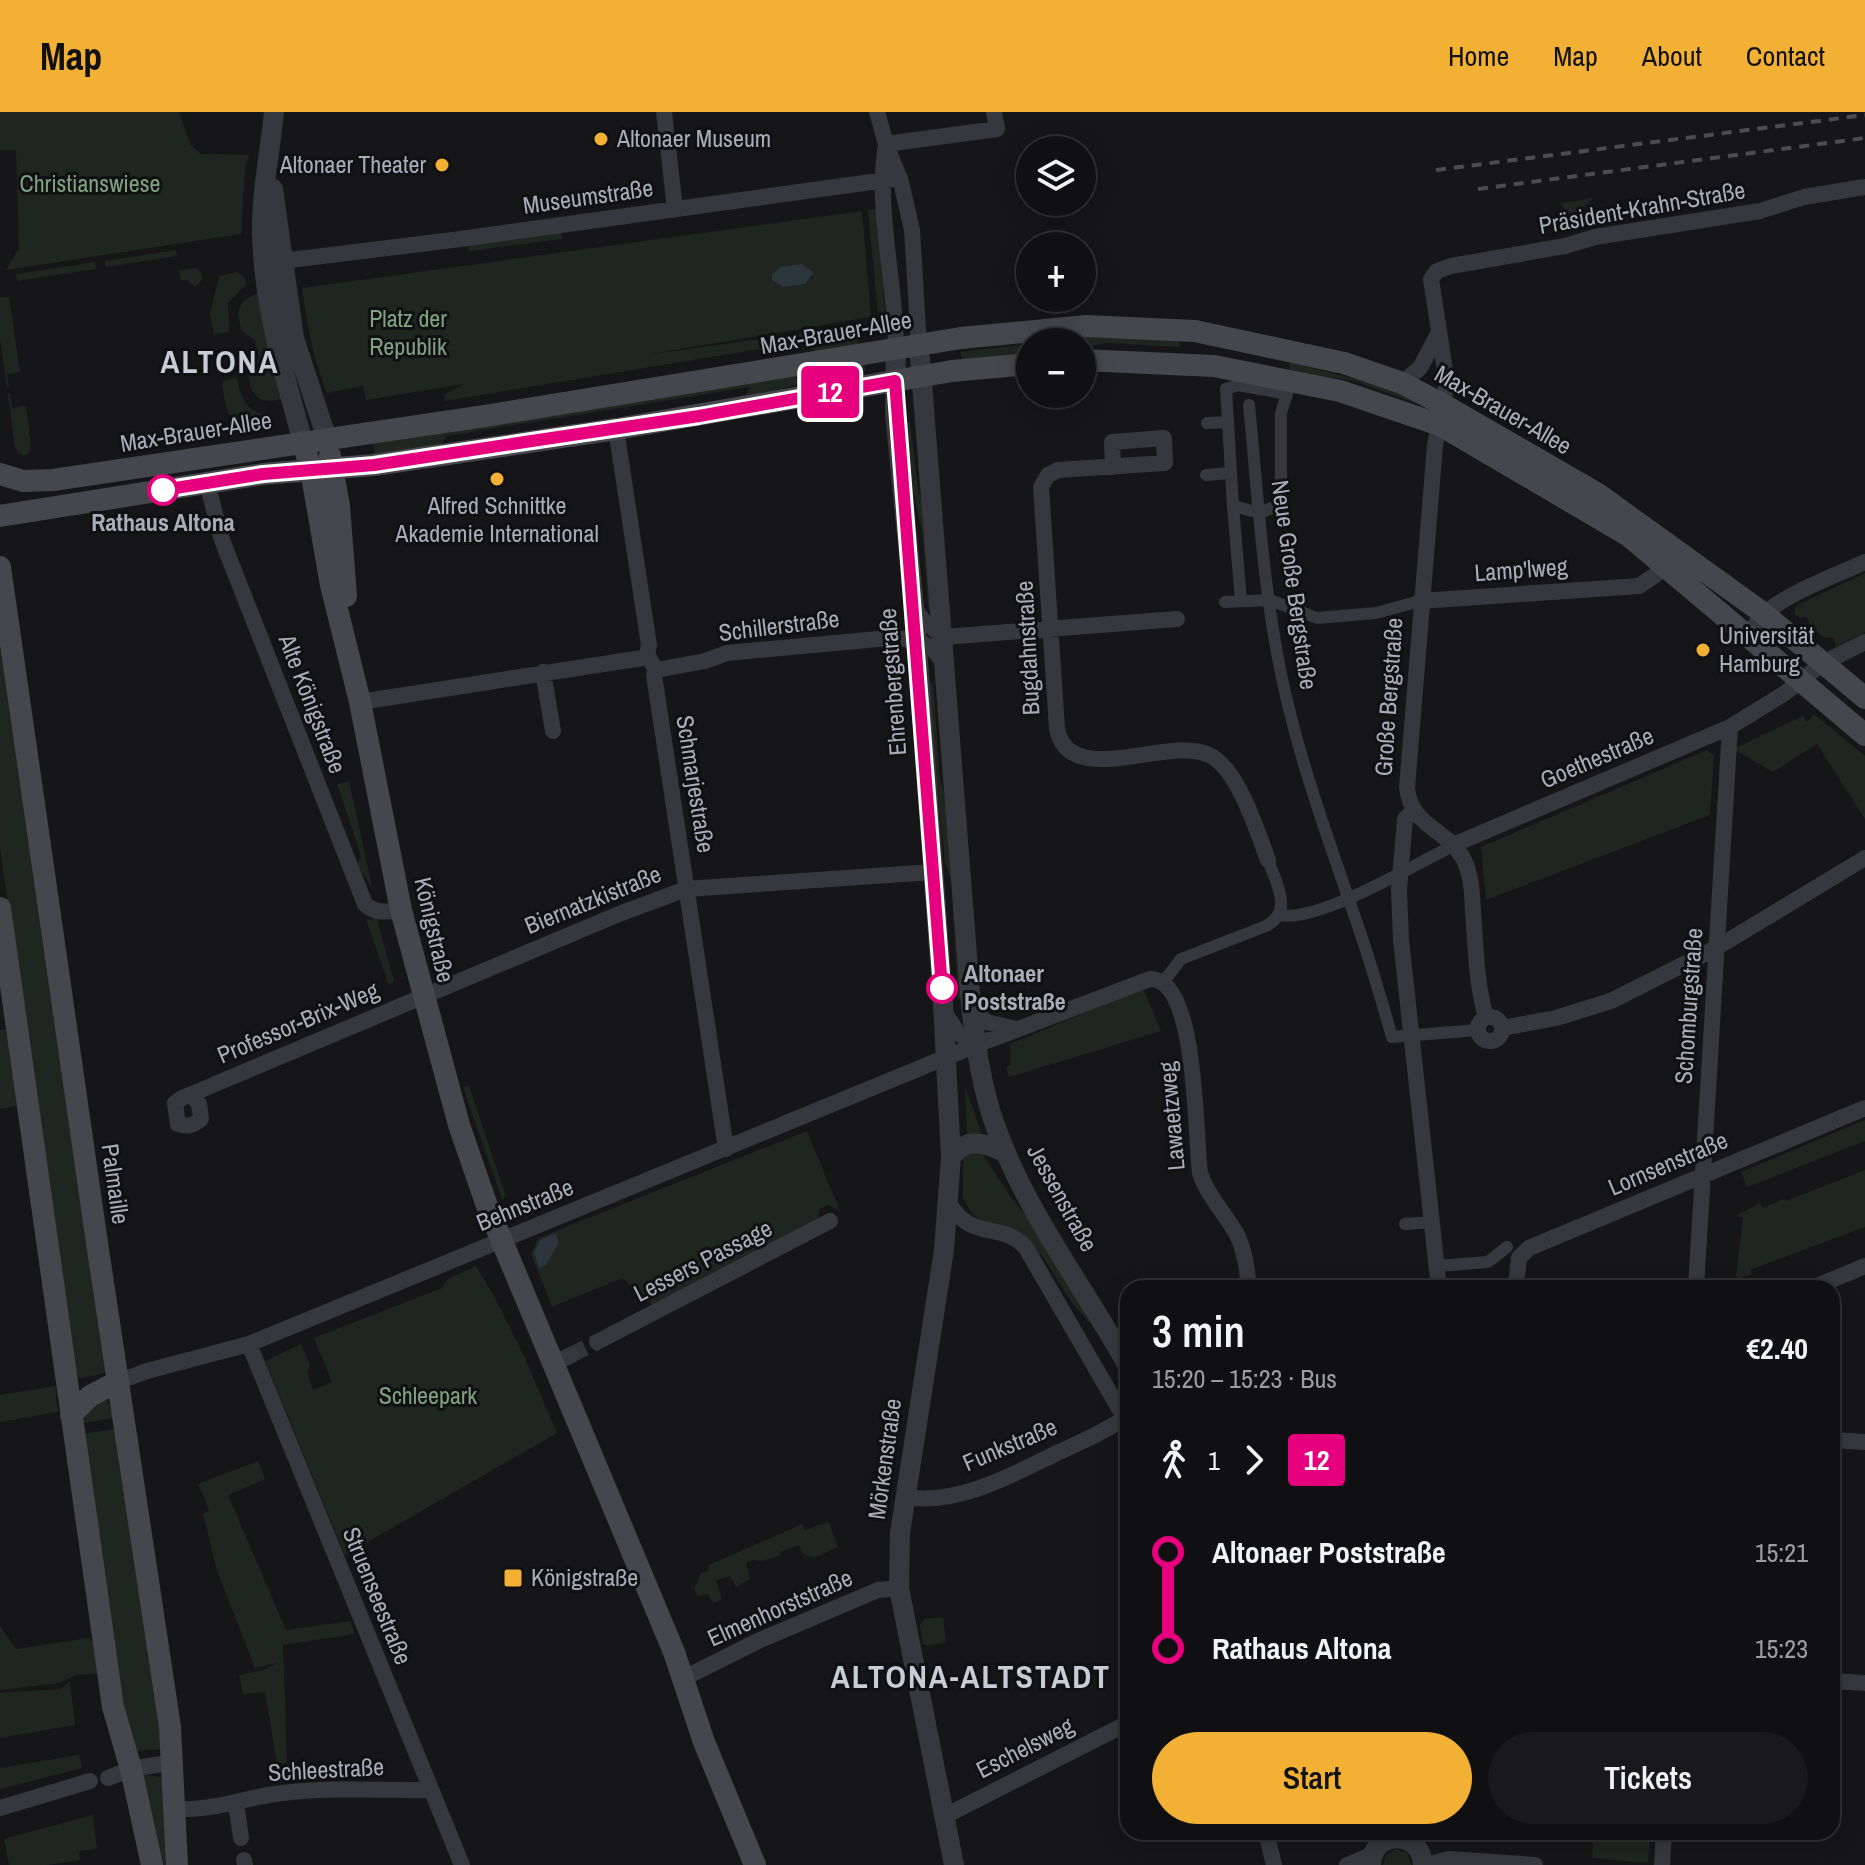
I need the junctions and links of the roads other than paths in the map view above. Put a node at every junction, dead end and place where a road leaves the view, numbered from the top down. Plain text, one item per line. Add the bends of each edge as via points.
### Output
1 (274, 112) edge
2 (664, 112) edge
3 (877, 112) edge
4 (996, 121) edge
5 (886, 144) junction
6 (900, 178) junction
7 (882, 179) junction
8 (1865, 187) edge
9 (675, 209) junction
10 (273, 264) junction
11 (1431, 279) joint
12 (1438, 334) junction
13 (919, 345) junction
14 (896, 349) junction
15 (1096, 361) edge
16 (1016, 365) edge
17 (922, 376) junction
18 (895, 381) junction
19 (1402, 383) junction
20 (1249, 405) dead end
21 (1442, 415) junction
22 (1228, 422) junction
23 (1207, 423) dead end
24 (616, 429) junction
25 (327, 439) junction
26 (303, 442) junction
27 (1502, 461) junction
28 (1113, 467) dead end
29 (322, 469) junction
30 (1230, 473) junction
31 (0, 474) edge
32 (1206, 475) dead end
33 (53, 480) junction
34 (207, 483) junction
35 (1598, 494) junction
36 (0, 502) edge
37 (1233, 506) junction
38 (1260, 513) junction
39 (0, 516) edge
40 (1865, 562) edge
41 (1674, 565) junction
42 (0, 567) edge
43 (1270, 600) junction
44 (1241, 601) junction
45 (1420, 601) junction
46 (1225, 602) dead end
47 (914, 607) junction
48 (1763, 613) junction
49 (1177, 619) dead end
50 (1051, 628) junction
51 (943, 637) junction
52 (1751, 639) junction
53 (916, 640) junction
54 (1865, 642) edge
55 (647, 654) junction
56 (1823, 663) junction
57 (946, 667) junction
58 (656, 670) junction
59 (543, 672) junction
60 (1800, 680) junction
61 (1865, 698) edge
62 (360, 702) junction
63 (1730, 727) junction
64 (553, 731) dead end
65 (1865, 735) edge
66 (1414, 811) junction
67 (1449, 848) junction
68 (1865, 858) edge
69 (1268, 860) joint
70 (933, 872) junction
71 (1401, 872) junction
72 (686, 889) junction
73 (1348, 898) junction
74 (0, 908) edge
75 (401, 910) junction
76 (1279, 915) junction
77 (1716, 948) junction
78 (1164, 981) junction
79 (423, 996) junction
80 (971, 1006) junction
81 (944, 1012) junction
82 (1482, 1023) junction
83 (1017, 1029) junction
84 (1410, 1036) junction
85 (976, 1045) junction
86 (947, 1058) junction
87 (192, 1095) dead end
88 (1865, 1108) edge
89 (726, 1149) junction
90 (1006, 1153) junction
91 (951, 1157) junction
92 (1702, 1175) junction
93 (949, 1203) junction
94 (830, 1221) dead end
95 (1432, 1222) junction
96 (1405, 1224) dead end
97 (501, 1240) junction
98 (1507, 1247) dead end
99 (1437, 1266) junction
100 (1865, 1266) edge
101 (1248, 1280) edge
102 (1438, 1280) edge
103 (1515, 1280) edge
104 (1696, 1280) edge
105 (1831, 1280) edge
106 (597, 1342) tunnel mouth
107 (249, 1344) junction
108 (1120, 1353) edge
109 (117, 1382) junction
110 (1120, 1408) edge
111 (71, 1415) junction
112 (1120, 1423) edge
113 (1840, 1440) edge
114 (1865, 1442) edge
115 (905, 1497) junction
116 (899, 1588) junction
117 (684, 1678) junction
118 (1840, 1681) edge
119 (1865, 1683) edge
120 (1120, 1727) edge
121 (174, 1762) junction
122 (131, 1769) junction
123 (108, 1778) dead end
124 (90, 1781) dead end
125 (431, 1790) junction
126 (236, 1803) junction
127 (0, 1808) edge
128 (176, 1809) junction
129 (943, 1817) junction
130 (241, 1838) dead end
131 (1268, 1840) edge
132 (1664, 1840) edge
133 (1413, 1847) edge
134 (1374, 1850) edge
135 (151, 1856) edge
136 (1516, 1864) edge
137 (177, 1865) edge
138 (462, 1865) edge
139 (755, 1865) edge
140 (954, 1865) edge
141 (1274, 1865) edge
142 (1347, 1865) edge
143 (1535, 1865) edge
144 (1662, 1865) edge

1 - 10 street via 263,203
2 - 9 street
3 - 5 street
4 - 5 street
5 - 6 street
5 - 7 street
6 - 7 street, Museumstraße
6 - 13 street via 912,230
7 - 9 street, Museumstraße
7 - 14 street
8 - 11 street, Präsident-Krahn-Straße via 1451,266
9 - 10 street, Museumstraße
10 - 25 street
10 - 26 street via 280,360
11 - 12 street, Große Bergstraße
12 - 19 street via 1420,368
12 - 21 street, Große Bergstraße via 1447,383
13 - 14 main road, Max-Brauer-Allee
13 - 17 street
13 - 19 main road, Max-Brauer-Allee via 1061,327 1195,331 1344,363
14 - 18 street, Ehrenbergstraße
14 - 25 main road, Max-Brauer-Allee
15 - 21 main road, Max-Brauer-Allee via 1214,366
16 - 17 main road
17 - 18 main road
17 - 51 street
18 - 24 main road
18 - 47 street, Ehrenbergstraße
19 - 21 main road, Max-Brauer-Allee
20 - 38 street, Neue Große Bergstraße
21 - 27 main road, Max-Brauer-Allee
21 - 35 main road, Max-Brauer-Allee
21 - 45 street, Große Bergstraße
22 - 23 street
22 - 30 street
22 - 38 street via 1226,389 1238,385 1287,394 1281,413 1281,504
24 - 29 main road
24 - 55 street, Schmarjestraße
25 - 26 main road, Max-Brauer-Allee
25 - 29 main road
26 - 29 main road
26 - 33 main road, Max-Brauer-Allee
27 - 35 main road, Max-Brauer-Allee via 1515,459 1581,497
27 - 41 main road, Max-Brauer-Allee
28 - 50 street, Bugdahnstraße via 1058,470 1043,482
29 - 34 main road
29 - 62 main road, Königstraße
30 - 32 street
30 - 37 street
31 - 33 main road, Max-Brauer-Allee via 23,481
33 - 36 main road, Max-Brauer-Allee
34 - 39 main road
34 - 75 street, Alte Königstraße via 222,540 365,904 382,912
35 - 41 main road, Max-Brauer-Allee
37 - 38 street
37 - 44 street
38 - 43 street, Neue Große Bergstraße
40 - 48 street
41 - 45 street, Lamp'lweg via 1634,587
41 - 48 main road via 1725,586
41 - 52 main road, Max-Brauer-Allee
42 - 109 main road, Palmaille
43 - 44 street
43 - 45 street, Lamp'lweg via 1317,618 1356,616
43 - 73 street, Neue Große Bergstraße via 1289,706
44 - 46 street
45 - 66 street, Große Bergstraße via 1407,788
47 - 51 street
47 - 53 street, Ehrenbergstraße
48 - 52 street
48 - 56 main road
49 - 50 street
50 - 51 street
50 - 69 street, Bugdahnstraße via 1057,728 1064,747 1087,759 1209,754 1245,801
51 - 57 street
52 - 60 main road, Max-Brauer-Allee
53 - 57 street via 932,648
53 - 58 street, Schillerstraße via 741,651
53 - 70 street, Ehrenbergstraße
54 - 56 street, Goethestraße
55 - 58 street, Schmarjestraße
55 - 59 street
56 - 60 street, Goethestraße
56 - 61 main road
57 - 80 street
58 - 72 street, Schmarjestraße
59 - 62 street
59 - 64 street
60 - 63 street, Goethestraße
60 - 65 main road, Max-Brauer-Allee
62 - 75 main road, Königstraße
63 - 67 street, Goethestraße
63 - 77 street, Schomburgstraße
66 - 67 street
66 - 71 street, Große Bergstraße via 1405,819
67 - 71 street
67 - 82 street via 1462,857 1470,877
68 - 77 street
69 - 76 street, Bugdahnstraße via 1281,898
70 - 72 street, Biernatzkistraße
70 - 81 street, Ehrenbergstraße
71 - 73 street
71 - 84 street, Große Bergstraße
72 - 79 street, Biernatzkistraße
72 - 89 street, Schmarjestraße
73 - 76 street via 1296,915
73 - 84 street, Neue Große Bergstraße via 1392,1037
74 - 111 main road
75 - 79 main road, Königstraße
76 - 78 street via 1266,926 1181,959
77 - 82 street via 1611,1001 1502,1028 1498,1020
77 - 92 street, Schomburgstraße
78 - 83 street via 1142,980
78 - 101 street, Lawaetzweg via 1189,1040 1200,1173 1238,1237
79 - 87 street, Professor-Brix-Weg
79 - 97 main road, Königstraße via 459,1125
80 - 83 street via 986,1022
80 - 85 street
81 - 85 street via 958,1033
81 - 86 street, Ehrenbergstraße
82 - 84 street
83 - 85 street
84 - 95 street, Große Bergstraße
85 - 86 street, Behnstraße
85 - 90 street, Jessenstraße
86 - 89 street, Behnstraße
86 - 91 street, Mörkenstraße
88 - 92 street, Lornsenstraße
89 - 97 street, Behnstraße
90 - 91 street via 975,1142
90 - 108 street, Jessenstraße
91 - 93 street, Mörkenstraße
92 - 103 street, Lornsenstraße via 1529,1248 1519,1258
92 - 104 street, Schomburgstraße
93 - 110 street via 970,1226 1011,1237 1026,1248
93 - 115 street, Mörkenstraße
94 - 106 street, Lessers Passage
95 - 96 street
95 - 99 street, Große Bergstraße
97 - 107 street, Behnstraße
97 - 117 main road, Königstraße via 562,1359
98 - 99 street via 1488,1262
99 - 102 street, Große Bergstraße
100 - 105 street
107 - 109 street, Behnstraße
107 - 125 street, Struenseestraße
109 - 111 main road via 90,1396
109 - 121 main road, Palmaille
111 - 122 main road via 113,1707
112 - 115 street, Funkstraße via 992,1484 936,1497
113 - 114 street
115 - 116 street, Mörkenstraße
116 - 117 street, Elmenhorststraße via 878,1590
116 - 129 street, Mörkenstraße
117 - 139 main road, Königstraße via 704,1742
118 - 119 street
120 - 129 street, Eschelsweg
121 - 122 street
121 - 128 main road, Palmaille
122 - 123 street
122 - 135 main road
124 - 127 street
125 - 126 street, Schleestraße via 309,1791
125 - 138 street, Struenseestraße
126 - 128 street, Schleestraße
126 - 130 street
128 - 137 main road, Palmaille
129 - 140 street, Mörkenstraße
131 - 141 street
132 - 144 street
133 - 134 street via 1386,1840
133 - 136 street via 1449,1859
134 - 142 street
136 - 143 street

